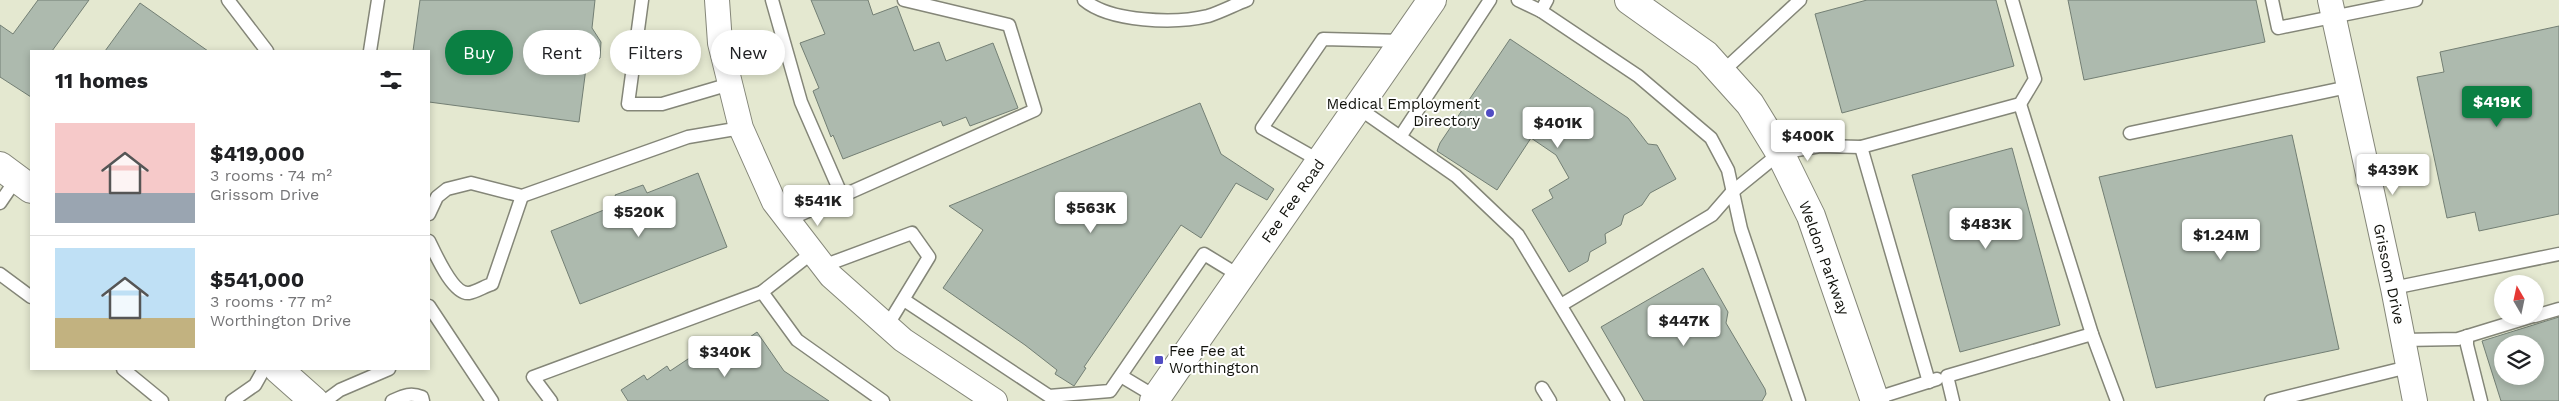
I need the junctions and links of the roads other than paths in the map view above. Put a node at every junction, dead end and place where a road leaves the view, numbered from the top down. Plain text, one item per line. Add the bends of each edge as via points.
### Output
1 (228, 0) edge
2 (378, 0) edge
3 (642, 0) edge
4 (717, 0) edge
5 (772, 0) edge
6 (904, 0) edge
7 (1084, 0) edge
8 (1247, 0) edge
9 (1432, 0) edge
10 (1490, 0) edge
11 (1518, 0) edge
12 (1629, 0) edge
13 (1800, 0) edge
14 (2012, 0) edge
15 (2272, 0) edge
16 (2416, 0) edge
17 (1544, 6) edge
18 (2332, 9) edge
19 (1403, 41) junction
20 (266, 50) edge
21 (370, 50) edge
22 (1722, 72) junction
23 (730, 84) junction
24 (2348, 87) junction
25 (2020, 104) junction
26 (1358, 107) junction
27 (741, 128) junction
28 (2130, 133) dead end
29 (1400, 136) junction
30 (1861, 147) junction
31 (1780, 153) junction
32 (1320, 161) junction
33 (16, 178) edge
34 (1732, 192) junction
35 (522, 196) junction
36 (842, 196) junction
37 (0, 203) edge
38 (430, 212) edge
39 (788, 220) junction
40 (430, 243) edge
41 (2559, 254) edge
42 (818, 259) junction
43 (0, 274) edge
44 (1240, 276) junction
45 (2393, 288) junction
46 (762, 292) junction
47 (30, 296) edge
48 (904, 300) junction
49 (1561, 305) junction
50 (430, 308) edge
51 (2559, 309) edge
52 (2544, 313) edge
53 (2504, 325) edge
54 (887, 326) junction
55 (2092, 334) junction
56 (2468, 336) junction
57 (2403, 340) junction
58 (2408, 367) junction
59 (124, 370) edge
60 (263, 370) edge
61 (279, 370) edge
62 (386, 370) edge
63 (1120, 376) junction
64 (1947, 376) junction
65 (1929, 382) junction
66 (1542, 388) dead end
67 (1155, 399) edge
68 (1875, 400) edge
69 (162, 401) edge
70 (232, 401) edge
71 (314, 401) edge
72 (325, 401) edge
73 (392, 401) edge
74 (423, 401) edge
75 (492, 401) edge
76 (551, 401) edge
77 (882, 401) edge
78 (995, 401) edge
79 (1550, 401) edge
80 (1618, 401) edge
81 (1799, 401) edge
82 (1953, 401) edge
83 (2117, 401) edge
84 (2271, 401) edge
85 (2415, 401) edge
86 (2481, 401) edge

1 - 20 lane
2 - 21 lane
3 - 23 lane via 628,104 662,104
4 - 23 street via 720,43
5 - 36 lane via 801,102
6 - 36 lane via 1009,25 1035,110
7 - 8 lane via 1095,9 1170,20 1207,16
9 - 19 street, Fee Fee Road
10 - 29 lane
11 - 17 lane
12 - 22 street, Weldon Parkway via 1706,55
13 - 22 lane
14 - 25 lane via 2036,79
15 - 18 lane via 2278,28
16 - 18 lane
17 - 34 lane via 1638,76 1711,138 1728,170
18 - 24 street, Grissom Drive
19 - 26 street, Fee Fee Road
19 - 32 lane via 1323,39 1262,128
22 - 31 street, Weldon Parkway via 1750,104
23 - 27 street
24 - 28 lane
24 - 45 street, Grissom Drive
25 - 30 lane
25 - 55 lane
26 - 29 lane
26 - 32 street, Fee Fee Road
27 - 35 lane via 688,138
27 - 39 street via 774,202
29 - 49 lane via 1456,176 1518,236
30 - 31 lane via 1820,146
30 - 65 lane
31 - 34 lane
31 - 68 street, Weldon Parkway via 1811,216
32 - 44 street, Fee Fee Road
33 - 37 lane
34 - 49 lane via 1712,215
34 - 81 lane via 1741,229
35 - 38 lane via 471,183 447,189 437,197
35 - 40 lane via 492,284 468,293 458,290
36 - 39 lane
39 - 42 street
41 - 45 lane
42 - 46 lane
42 - 48 lane via 912,233 930,257
42 - 54 street via 831,276
43 - 47 lane
44 - 63 lane via 1204,254
44 - 67 street, Fee Fee Road
45 - 57 street, Grissom Drive
46 - 76 lane via 533,377
46 - 77 lane via 797,340
48 - 54 lane
48 - 63 lane via 1049,396 1110,391
49 - 80 lane
50 - 75 lane
51 - 52 lane
53 - 56 lane
54 - 78 street
55 - 64 lane
55 - 83 lane
56 - 57 lane
56 - 86 lane via 2467,345
57 - 58 street, Grissom Drive
58 - 84 lane
58 - 85 street, Grissom Drive
59 - 69 lane
60 - 70 lane via 255,385
61 - 71 street
62 - 72 lane via 340,390
63 - 67 lane
64 - 65 lane
64 - 82 lane
65 - 68 lane
66 - 79 lane
73 - 74 lane via 406,394 422,397

